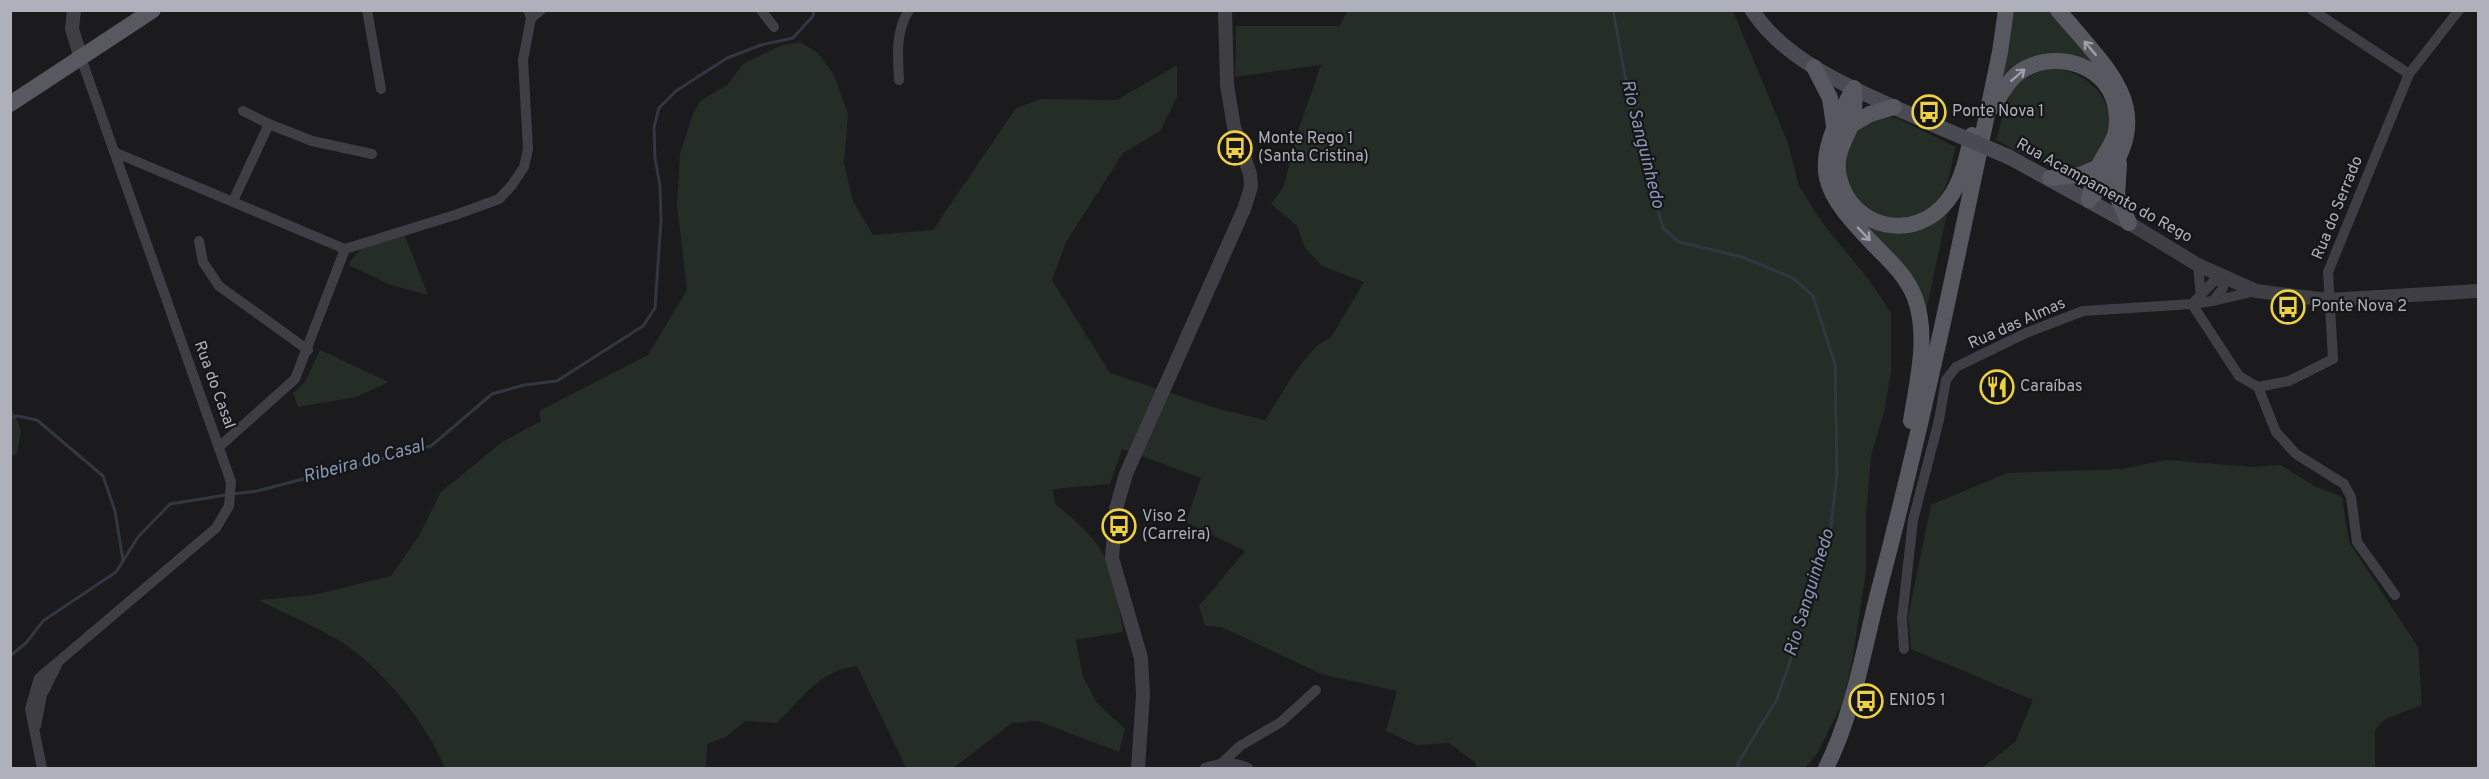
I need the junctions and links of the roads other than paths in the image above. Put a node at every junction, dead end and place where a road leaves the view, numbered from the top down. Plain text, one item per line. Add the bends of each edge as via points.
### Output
1 (74, 10) edge
2 (153, 10) edge
3 (367, 10) edge
4 (541, 10) edge
5 (760, 10) edge
6 (909, 10) edge
7 (1225, 10) edge
8 (1752, 10) edge
9 (1998, 10) edge
10 (2006, 10) edge
11 (2058, 10) edge
12 (2312, 10) edge
13 (2459, 10) edge
14 (530, 14) edge
15 (774, 27) dead end
16 (81, 57) junction
17 (1814, 67) junction
18 (2409, 74) junction
19 (899, 80) dead end
20 (1854, 88) junction
21 (381, 89) dead end
22 (10, 104) edge
23 (1894, 106) junction
24 (243, 111) dead end
25 (269, 124) junction
26 (1851, 125) junction
27 (1834, 126) junction
28 (114, 152) junction
29 (372, 154) dead end
30 (2120, 156) junction
31 (1966, 157) junction
32 (2098, 168) junction
33 (2050, 178) junction
34 (1972, 185) junction
35 (2089, 200) junction
36 (233, 201) junction
37 (2129, 223) junction
38 (199, 241) dead end
39 (345, 249) junction
40 (2198, 265) junction
41 (2224, 279) junction
42 (2256, 291) junction
43 (2478, 291) edge
44 (2328, 300) junction
45 (2196, 301) junction
46 (2213, 301) junction
47 (308, 350) junction
48 (2258, 387) junction
49 (1910, 430) junction
50 (220, 446) junction
51 (1878, 592) junction
52 (2395, 595) dead end
53 (1904, 649) dead end
54 (1316, 690) dead end
55 (1222, 763) junction
56 (42, 768) edge
57 (1138, 768) edge
58 (1205, 768) edge
59 (1248, 768) edge
60 (1826, 768) edge

1 - 16 street via 72,29
2 - 16 main road
3 - 21 street
4 - 14 street
5 - 15 street
6 - 19 street via 898,38
7 - 57 street via 1227,86 1251,187 1126,474 1116,509 1112,558 1141,658 1143,695
8 - 17 main road, Rua Acampamento do Rego via 1785,45
9 - 31 main road
10 - 34 main road
30 -> 11 main road via 2128,125 2122,89
12 - 18 street
13 - 18 street, Rua do Serrado
14 - 39 street via 523,60 528,149 524,167 512,185 499,199
16 - 22 main road
16 - 28 street, Rua do Casal
17 - 20 main road, Rua Acampamento do Rego
17 - 27 main road via 1830,98
18 - 44 street, Rua do Serrado via 2328,272
20 - 23 main road, Rua Acampamento do Rego
20 - 26 main road
20 - 27 main road
23 - 26 main road
23 - 33 main road, Rua Acampamento do Rego, bridge
24 - 25 street
25 - 29 street via 312,141
25 - 36 street
26 - 31 main road via 1840,147 1838,176 1850,202 1874,222 1906,227 1935,214 1954,190
27 -> 49 main road via 1826,162 1831,192 1846,215 1909,285 1920,317 1921,347
28 - 36 street
28 - 50 street, Rua do Casal
30 - 35 main road
30 - 37 main road via 2117,196
31 - 49 main road via 1963,187
32 - 33 main road via 2080,175
34 -> 32 main road via 1995,105 2025,68 2042,62 2076,63 2091,70 2112,94 2116,134
32 - 35 main road
33 - 35 main road, Rua Acampamento do Rego
34 - 51 main road via 1911,469
35 - 37 main road, Rua Acampamento do Rego
36 - 39 street
37 - 40 street, Rua Acampamento do Rego
38 - 47 street via 203,261 219,286
39 - 47 street
40 - 41 street, Rua Acampamento do Rego
40 - 45 street
41 - 42 street, Rua Acampamento do Rego
41 - 45 street via 2213,282
41 - 46 street via 2223,288
42 - 44 street, Rua Acampamento do Rego
42 - 46 street, Rua das Almas
43 - 44 street, Rua Acampamento do Rego
44 - 48 street, Rua do Serrado via 2333,359 2289,381
45 - 46 street, Rua das Almas
45 - 48 street via 2239,376
45 - 53 street, Rua das Almas via 2084,311 2026,333 1956,367 1946,380 1913,520 1902,618
47 - 50 street via 295,379
48 - 52 street via 2276,432 2296,454 2344,484 2351,497 2357,542
49 - 51 main road
50 - 56 street, Rua do Casal via 231,482 229,506 216,528 59,661 42,695 35,733
51 - 60 main road via 1854,695
54 - 55 street via 1281,722 1240,746
55 - 58 street
55 - 59 street

